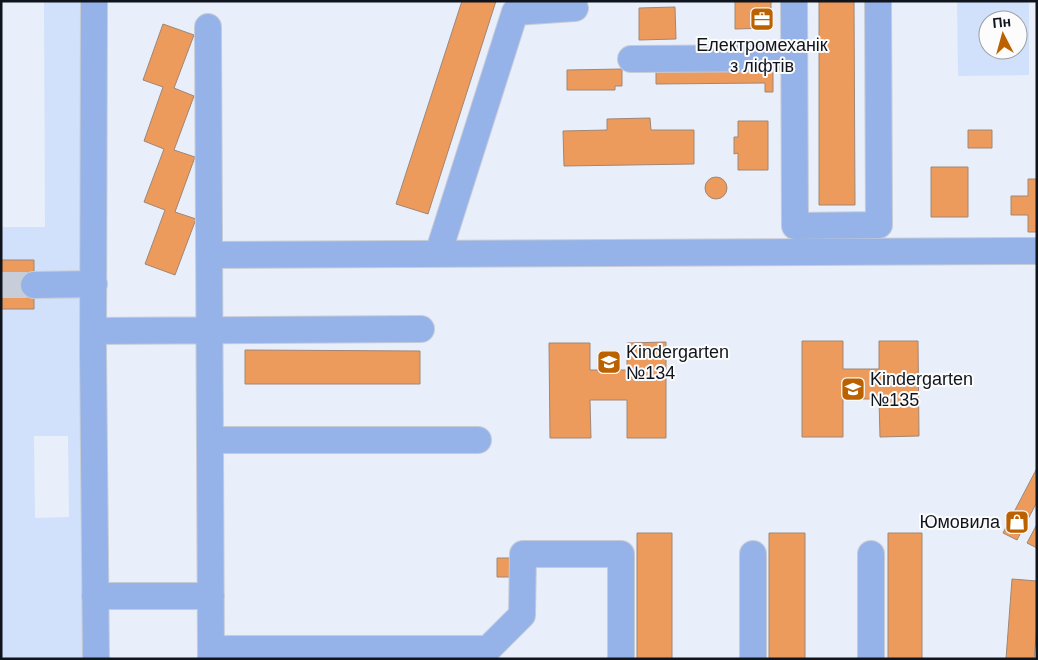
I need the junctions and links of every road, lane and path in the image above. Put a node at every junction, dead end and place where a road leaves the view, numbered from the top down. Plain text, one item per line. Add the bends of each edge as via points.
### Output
1 (94, 1) edge
2 (794, 1) edge
3 (878, 1) edge
4 (575, 8) dead end
5 (208, 26) dead end
6 (794, 58) junction
7 (630, 59) dead end
8 (1037, 252) edge
9 (438, 254) junction
10 (209, 255) junction
11 (94, 284) junction
12 (34, 285) tunnel mouth
13 (421, 329) dead end
14 (210, 330) junction
15 (94, 331) junction
16 (210, 440) junction
17 (478, 440) dead end
18 (754, 554) dead end
19 (871, 554) dead end
20 (95, 596) junction
21 (210, 596) junction
22 (211, 654) edge
23 (96, 659) edge
24 (621, 659) edge
25 (753, 659) edge
26 (871, 659) edge

1 - 11 street
2 - 6 street
3 - 6 street via 879,225 795,226
4 - 9 street via 515,12
5 - 10 street
6 - 7 street
8 - 9 street
9 - 10 street
10 - 14 street
11 - 12 street
11 - 15 street
13 - 14 street
14 - 15 street
14 - 16 street
15 - 20 street
16 - 17 street
16 - 21 street
18 - 25 street
19 - 26 street
20 - 21 street
20 - 23 street
21 - 22 street
22 - 24 street via 488,649 522,615 523,554 621,554

